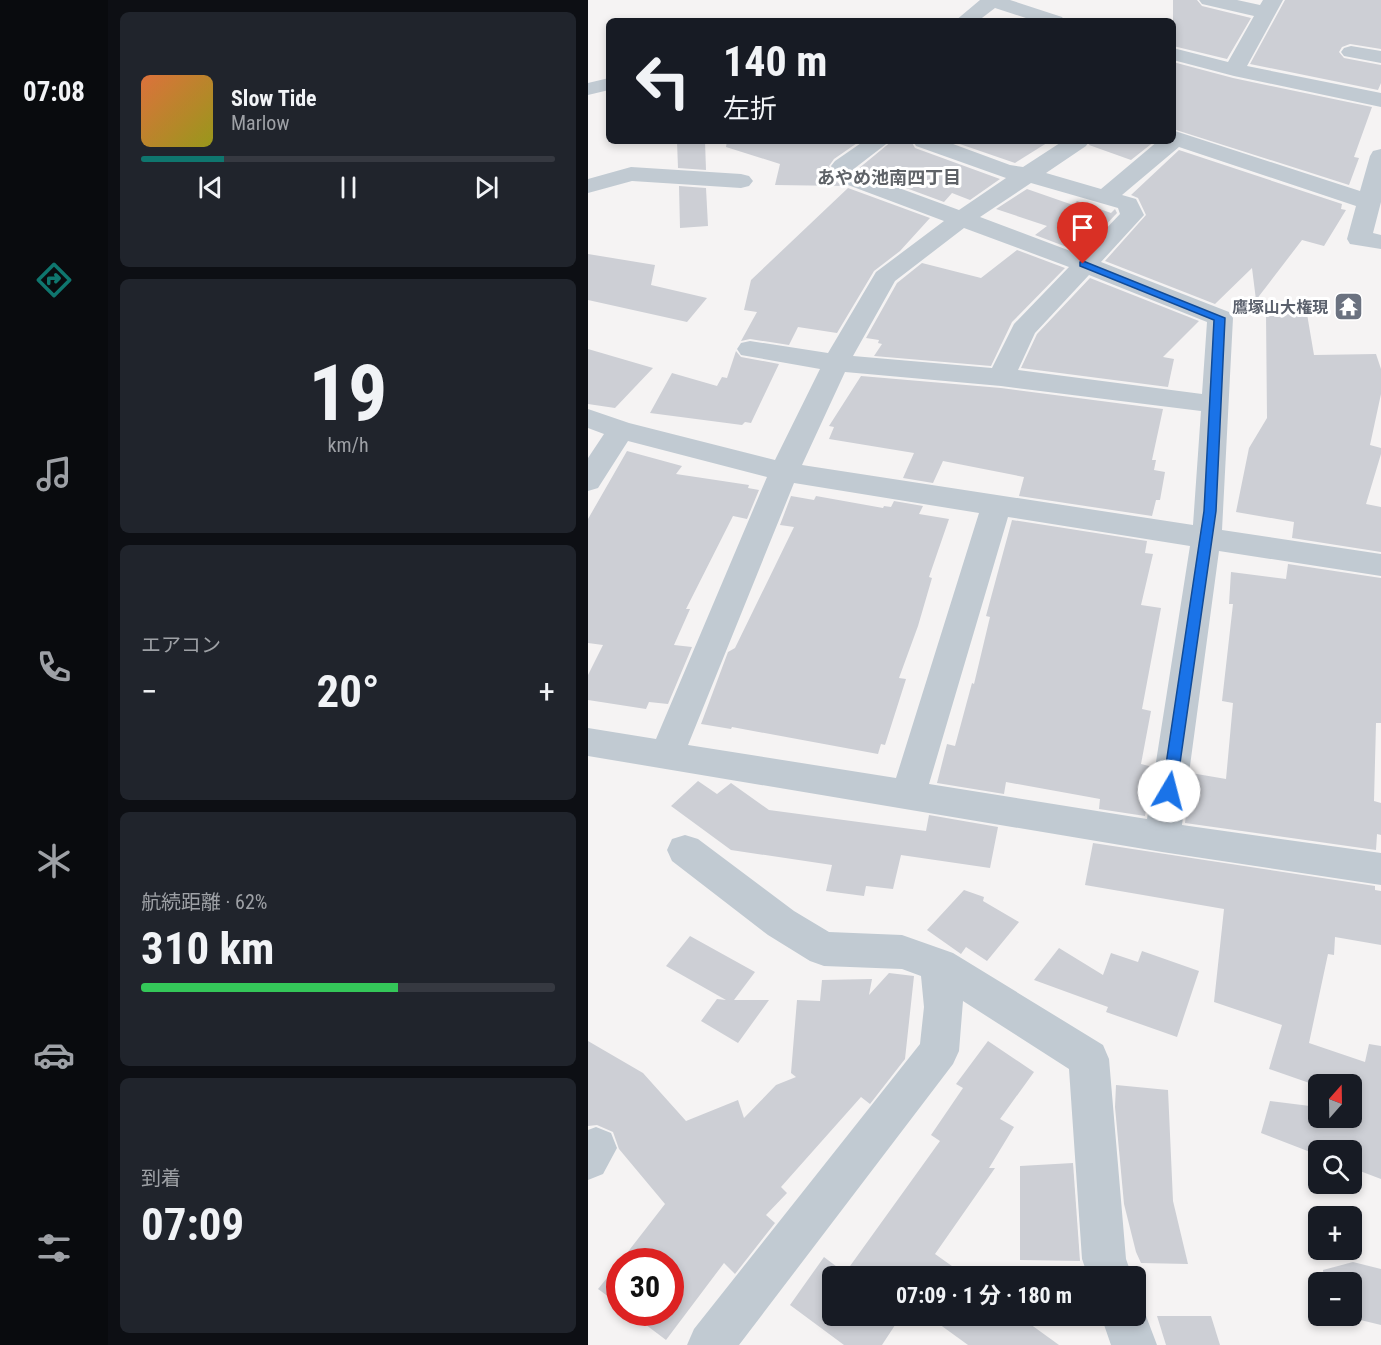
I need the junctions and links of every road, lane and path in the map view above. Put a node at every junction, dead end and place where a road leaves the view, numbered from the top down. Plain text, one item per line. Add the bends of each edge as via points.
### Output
1 (991, 0) edge
2 (1209, 0) edge
3 (1269, 6) edge
4 (969, 18) edge
5 (1047, 18) edge
6 (1351, 52) dead end
7 (1183, 56) edge
8 (1381, 57) edge
9 (1234, 70) junction
10 (606, 85) edge
11 (588, 89) edge
12 (1381, 100) edge
13 (1176, 138) edge
14 (875, 144) edge
15 (932, 144) edge
16 (1074, 144) edge
17 (1167, 144) edge
18 (1381, 156) edge
19 (1029, 175) junction
20 (741, 181) dead end
21 (588, 186) edge
22 (1106, 197) junction
23 (1369, 202) junction
24 (961, 219) junction
25 (1381, 242) edge
26 (1083, 264) junction
27 (750, 349) dead end
28 (836, 363) junction
29 (1001, 377) junction
30 (1214, 404) junction
31 (588, 418) edge
32 (621, 430) junction
33 (784, 472) junction
34 (588, 481) edge
35 (996, 506) junction
36 (1205, 539) junction
37 (1381, 565) edge
38 (588, 742) edge
39 (666, 756) junction
40 (908, 795) junction
41 (1162, 837) junction
42 (685, 850) dead end
43 (1381, 869) edge
44 (939, 965) junction
45 (1106, 1266) edge
46 (1127, 1326) edge
47 (710, 1345) edge
48 (1134, 1345) edge

1 - 4 street
1 - 5 street
2 - 3 street
3 - 9 street
6 - 8 street
7 - 9 street
9 - 12 street
10 - 11 street
13 - 23 street
14 - 24 street via 843,166 848,177
15 - 19 street via 1005,171
16 - 19 street
17 - 22 street
18 - 23 street
19 - 22 street
19 - 24 street
20 - 21 street via 632,174
22 - 26 street via 1128,204 1132,215
23 - 25 street via 1359,239
24 - 26 street
24 - 28 street via 885,277
26 - 29 street via 1023,330
26 - 30 street via 1220,318
27 - 28 street
28 - 29 street
28 - 33 street
29 - 30 street
30 - 36 street via 1210,511
31 - 32 street
32 - 33 street
32 - 34 street
33 - 35 street
33 - 39 street
35 - 36 street
35 - 40 street
36 - 37 street
36 - 41 street
38 - 39 street
39 - 40 street
40 - 41 street
41 - 43 street
42 - 44 street via 781,923 824,949 902,952
44 - 45 street via 1089,1059
44 - 47 street via 944,1007 939,1051
46 - 48 street

